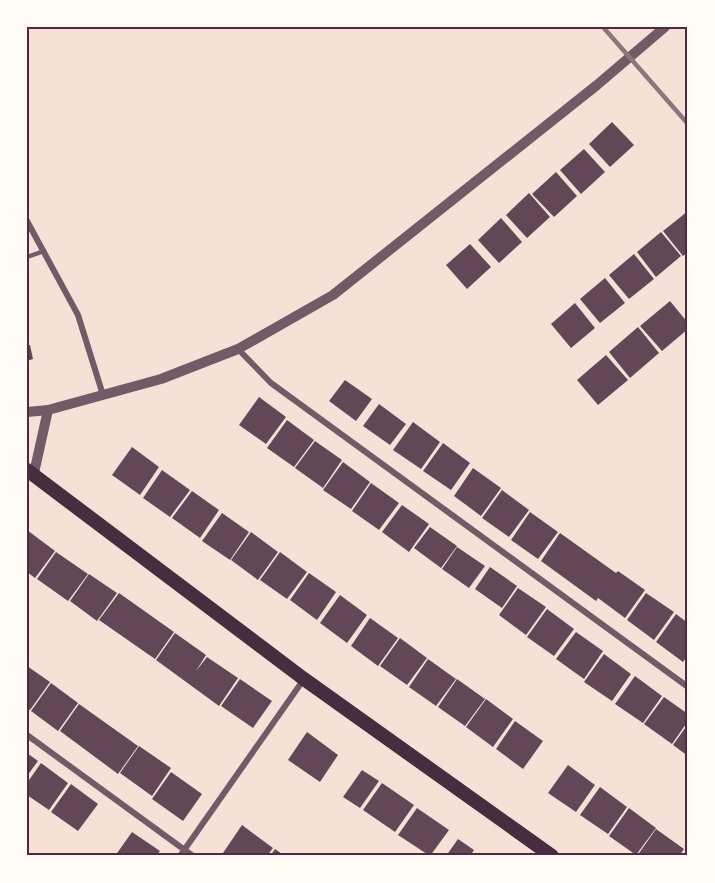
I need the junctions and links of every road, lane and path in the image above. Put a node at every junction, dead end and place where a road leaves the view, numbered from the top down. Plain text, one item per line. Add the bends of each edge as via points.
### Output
1 (665, 27) edge
2 (27, 221) edge
3 (44, 251) junction
4 (27, 257) edge
5 (238, 349) junction
6 (103, 396) junction
7 (48, 410) junction
8 (27, 412) edge
9 (30, 472) edge
10 (304, 679) junction
11 (688, 687) edge
12 (27, 735) edge
13 (184, 850) junction
14 (180, 856) edge
15 (193, 856) edge
16 (552, 856) edge

1 - 5 street via 597,86 333,295
2 - 3 street
3 - 4 lane
3 - 6 street via 78,315
5 - 6 street
5 - 11 street via 271,383
6 - 7 street
7 - 8 street
7 - 9 street
9 - 10 main road
10 - 13 street
10 - 16 main road
12 - 13 street
13 - 14 street
13 - 15 street

